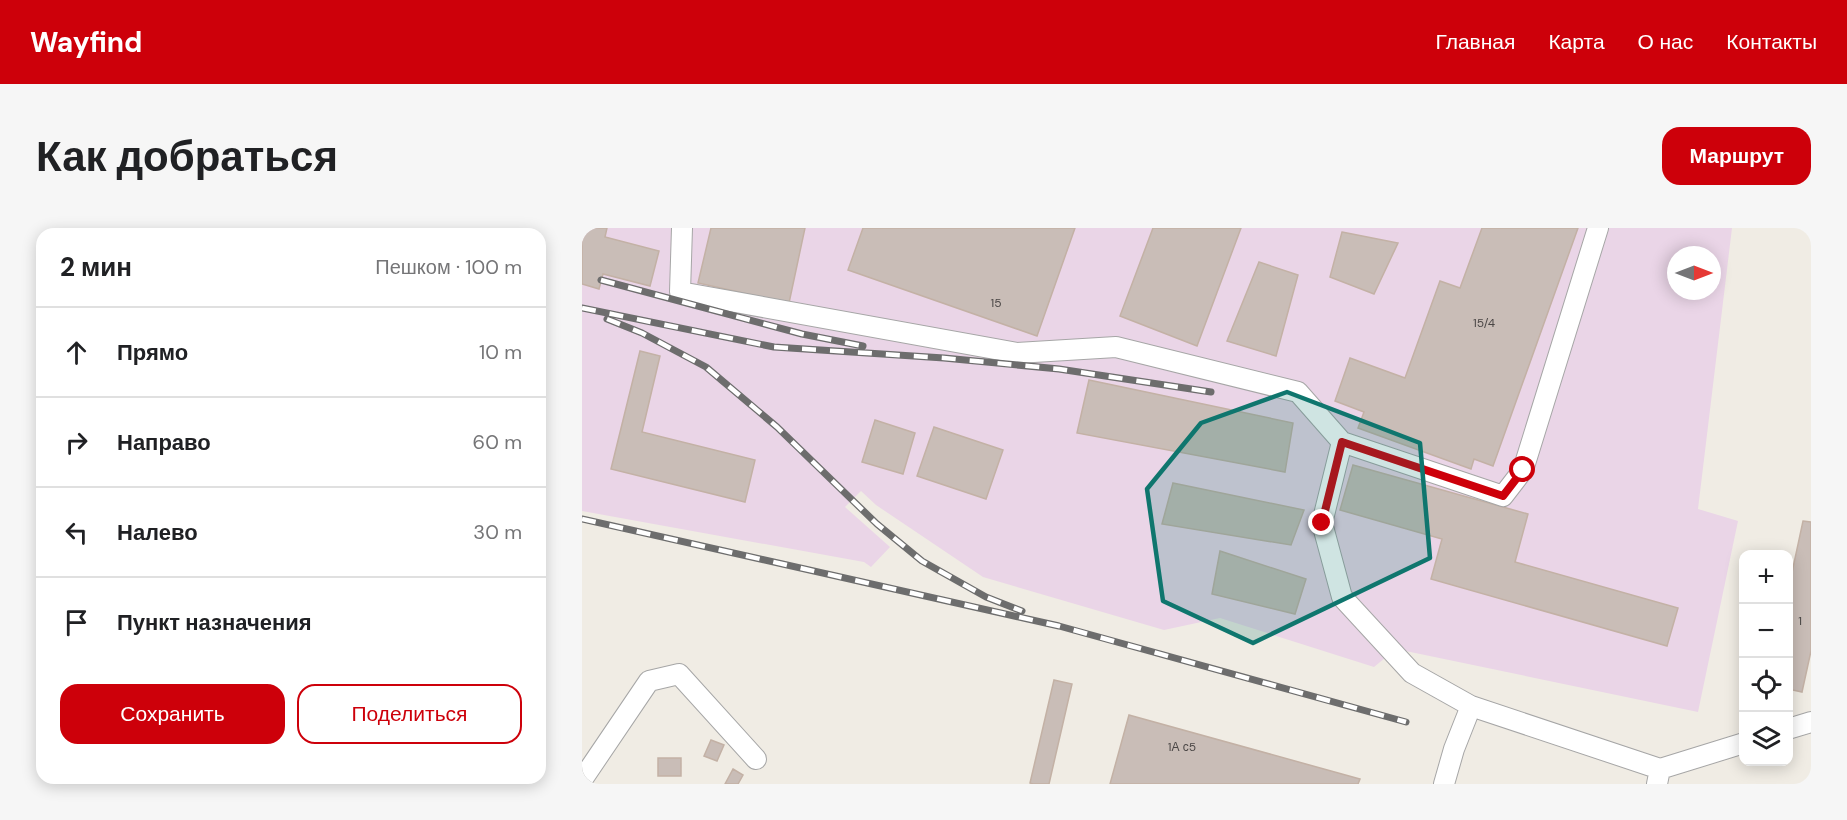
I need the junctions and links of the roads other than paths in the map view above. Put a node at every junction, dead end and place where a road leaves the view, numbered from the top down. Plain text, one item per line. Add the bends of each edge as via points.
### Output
1 (682, 228) edge
2 (1598, 228) edge
3 (1342, 442) junction
4 (1471, 706) junction
5 (1811, 722) edge
6 (1793, 727) edge
7 (1739, 745) edge
8 (756, 759) dead end
9 (1658, 776) edge
10 (582, 780) edge
11 (1444, 784) edge

1 - 3 lane via 680,292 1017,353 1116,347 1299,392
2 - 3 lane via 1523,470 1503,496
3 - 4 lane via 1322,523 1342,597 1412,673
4 - 9 lane
4 - 11 lane
5 - 6 lane
7 - 9 lane
8 - 10 lane via 679,674 649,681

